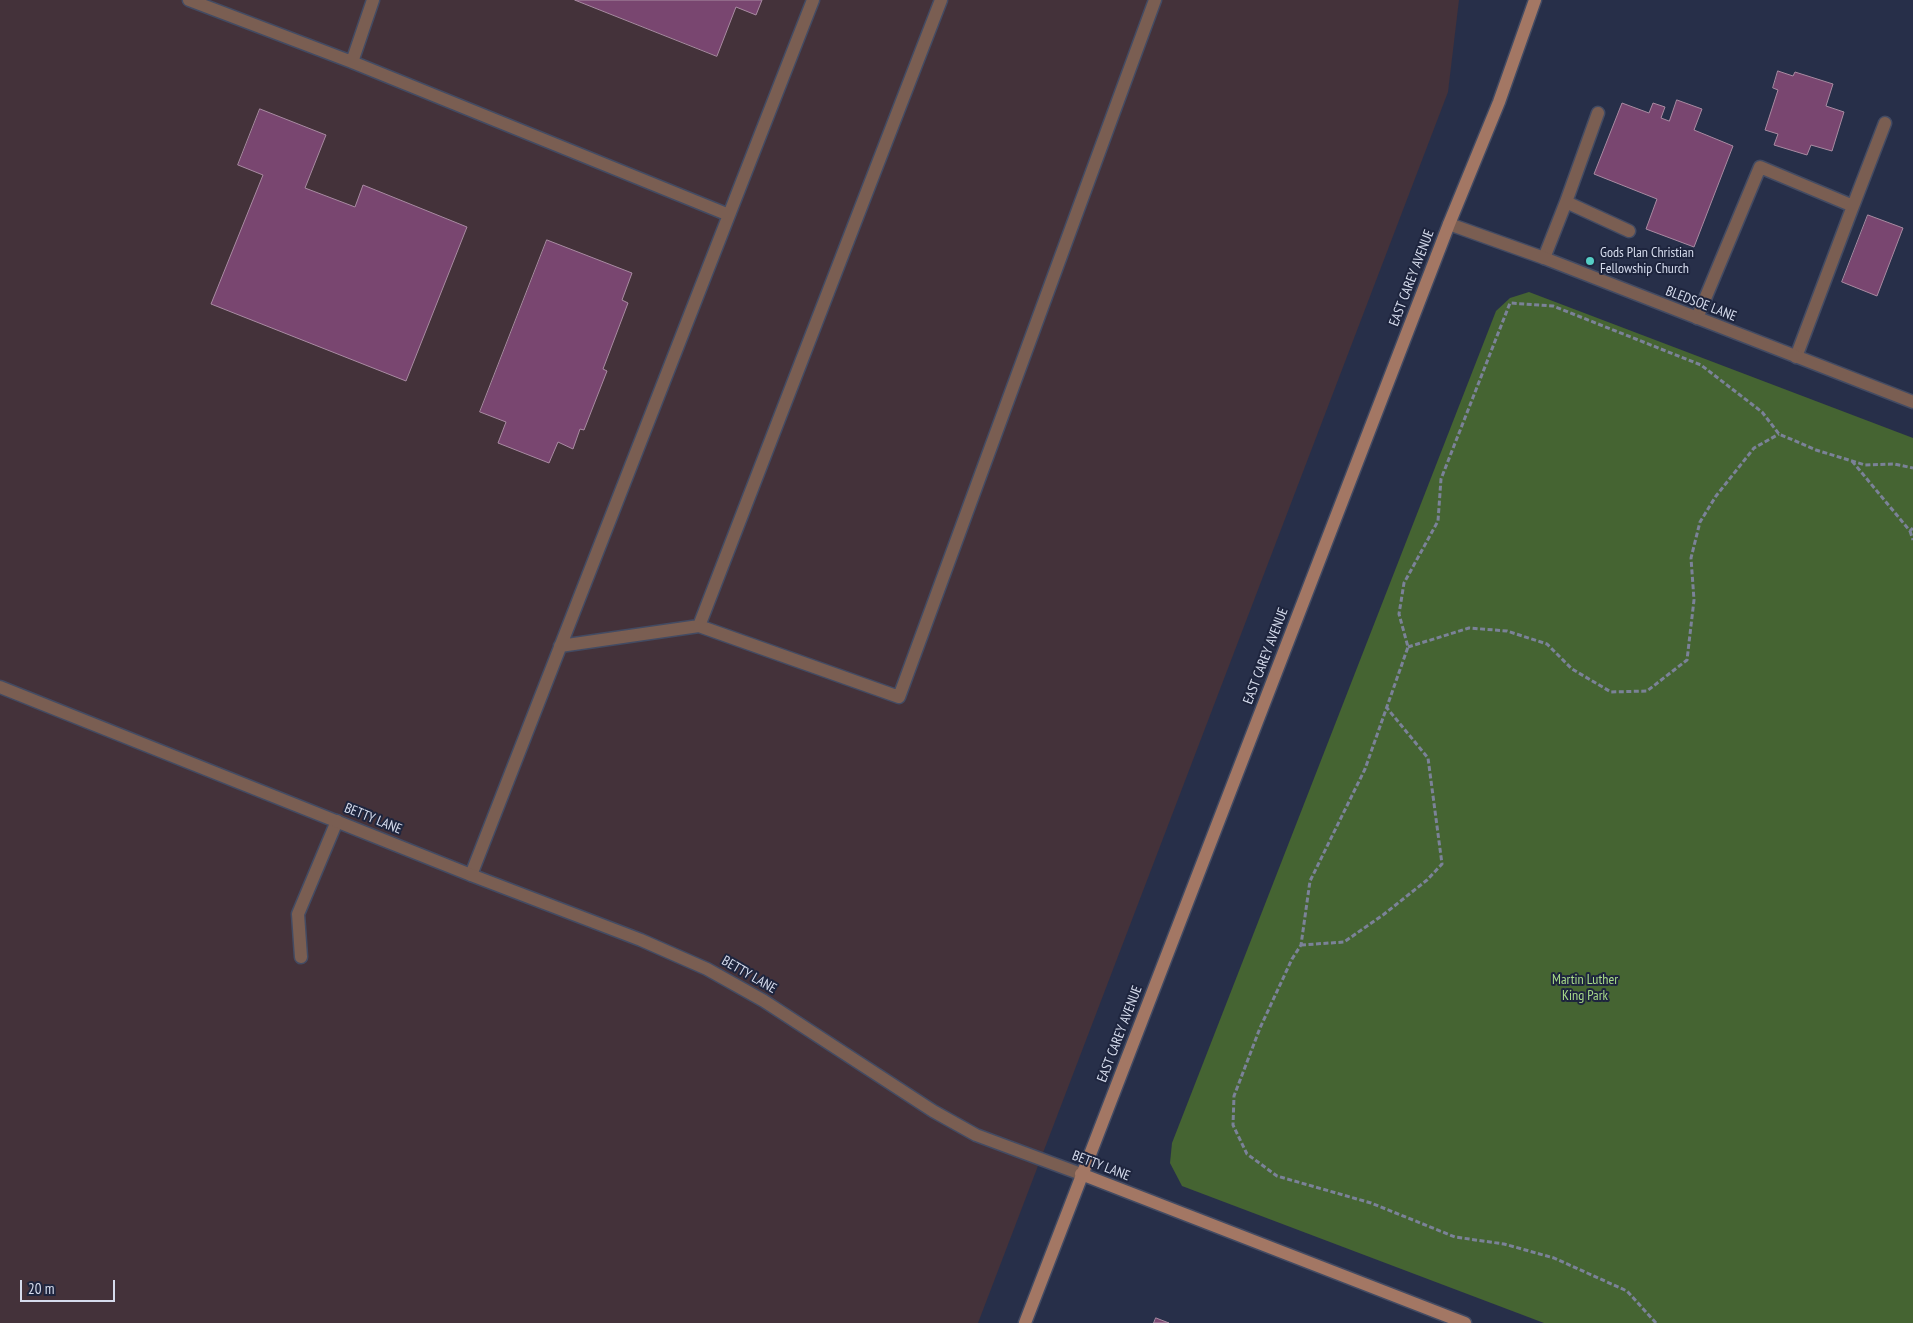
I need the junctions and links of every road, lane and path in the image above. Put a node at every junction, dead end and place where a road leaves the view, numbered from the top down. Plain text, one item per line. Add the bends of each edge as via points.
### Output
1 (189, 0) edge
2 (373, 0) edge
3 (813, 0) edge
4 (941, 0) edge
5 (1155, 0) edge
6 (1535, 0) edge
7 (352, 62) junction
8 (1598, 113) dead end
9 (1886, 123) dead end
10 (1566, 202) junction
11 (1854, 206) junction
12 (729, 215) junction
13 (1450, 224) junction
14 (1629, 231) dead end
15 (1544, 258) junction
16 (1697, 318) junction
17 (1796, 357) junction
18 (1913, 402) edge
19 (1779, 434) junction
20 (1851, 460) junction
21 (1913, 468) edge
22 (1911, 530) edge
23 (1913, 540) edge
24 (699, 626) junction
25 (560, 646) junction
26 (1408, 647) junction
27 (0, 687) edge
28 (1386, 707) junction
29 (337, 821) junction
30 (471, 875) junction
31 (1301, 945) junction
32 (301, 956) dead end
33 (1081, 1174) junction
34 (1025, 1323) edge
35 (1465, 1323) edge
36 (1656, 1323) edge

1 - 7 street
2 - 7 street
3 - 12 street
4 - 24 street
5 - 24 street via 899,697
6 - 13 main road, EAST CAREY AVENUE via 1499,102
7 - 12 street
8 - 10 street
9 - 11 street
10 - 14 street
10 - 15 street
11 - 16 street via 1760,167
11 - 17 street
12 - 25 street
13 - 15 street, BLEDSOE LANE
13 - 33 main road, EAST CAREY AVENUE
15 - 16 street, BLEDSOE LANE
16 - 17 street, BLEDSOE LANE
17 - 18 street, BLEDSOE LANE
19 - 20 path
19 - 26 path via 1754,448 1700,522 1691,558 1694,600 1687,660 1647,691 1611,692 1572,669 1547,644 1506,631 1469,628
19 - 26 path via 1762,412 1700,365 1553,306 1510,303 1441,479 1438,521 1404,583 1399,614
20 - 21 path via 1865,465 1894,464
20 - 22 path
22 - 23 path
24 - 25 street
25 - 30 street
26 - 28 path
27 - 29 street, BETTY LANE
28 - 31 path via 1365,770 1310,881
28 - 31 path via 1428,758 1442,864 1427,880 1344,942
29 - 30 street, BETTY LANE
29 - 32 street via 298,914
30 - 33 street, BETTY LANE via 707,969 764,1001 933,1111 976,1135
31 - 36 path via 1260,1028 1234,1096 1233,1125 1247,1154 1277,1176 1372,1203 1455,1236 1504,1244 1554,1258 1627,1290
33 - 34 main road, EAST CAREY AVENUE
33 - 35 main road, BETTY LANE

